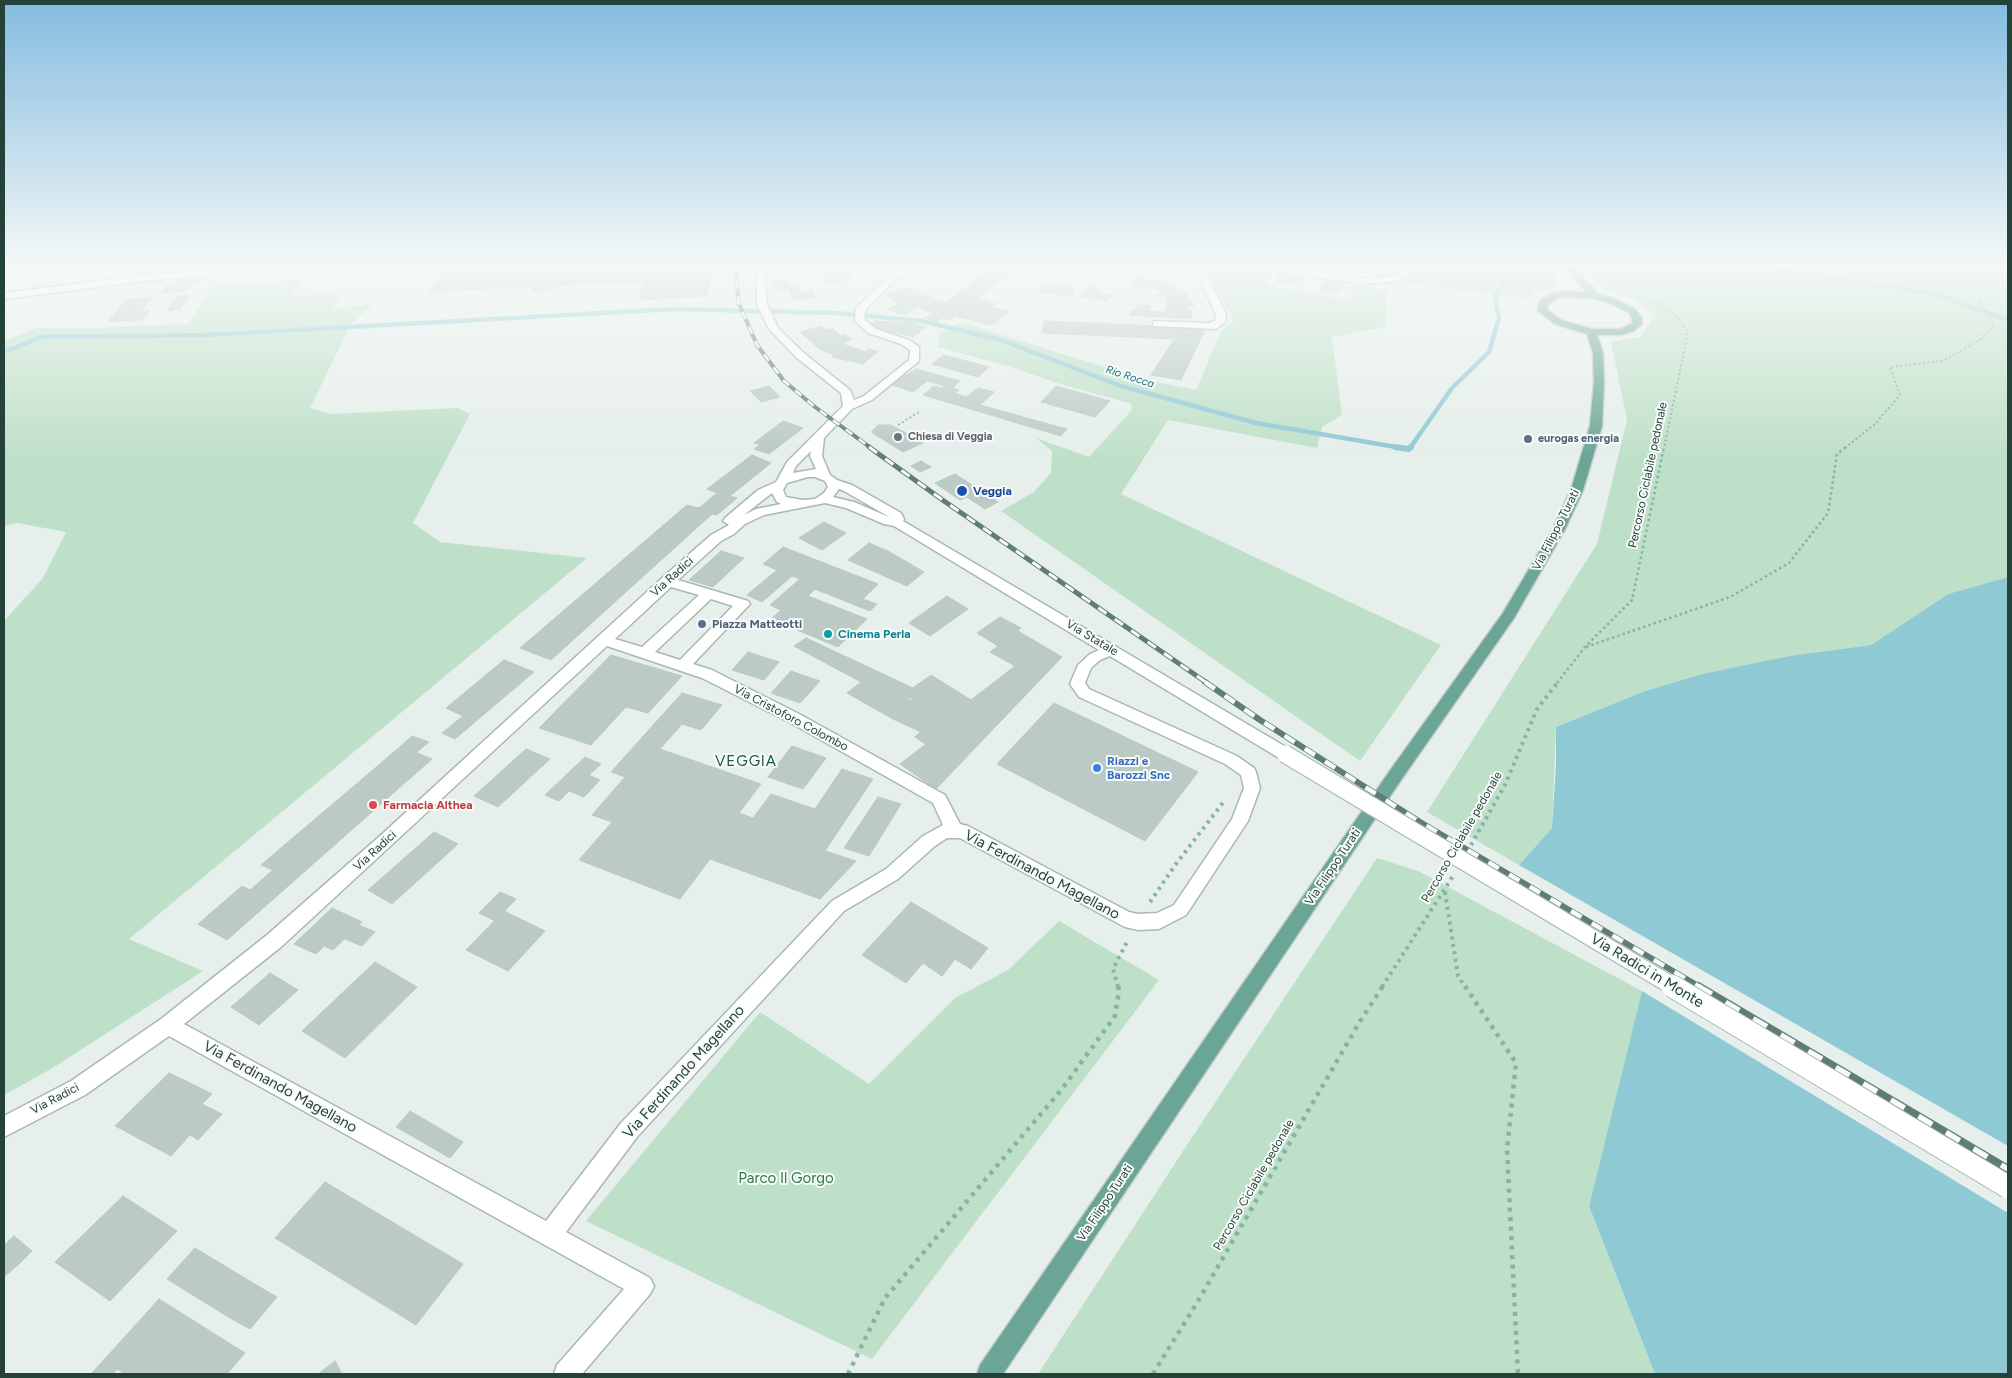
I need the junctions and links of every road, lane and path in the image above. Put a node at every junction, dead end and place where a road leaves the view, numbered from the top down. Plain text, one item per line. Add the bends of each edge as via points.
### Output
1 (774, 329) edge
2 (870, 329) edge
3 (1582, 329) edge
4 (1630, 329) edge
5 (1686, 329) edge
6 (1991, 329) edge
7 (1591, 332) junction
8 (848, 407) junction
9 (919, 412) dead end
10 (898, 425) dead end
11 (819, 435) junction
12 (829, 479) junction
13 (781, 483) junction
14 (824, 499) junction
15 (795, 504) junction
16 (898, 523) junction
17 (716, 538) junction
18 (667, 581) junction
19 (708, 594) junction
20 (604, 640) junction
21 (1585, 647) junction
22 (1112, 650) junction
23 (645, 653) junction
24 (682, 666) junction
25 (1285, 754) joint
26 (1231, 792) dead end
27 (955, 831) junction
28 (1468, 850) dead end
29 (1454, 874) dead end
30 (1445, 890) junction
31 (1138, 922) junction
32 (168, 1025) junction
33 (4, 1127) edge
34 (2008, 1187) edge
35 (549, 1235) junction
36 (566, 1374) edge
37 (848, 1374) edge
38 (988, 1374) edge
39 (1153, 1374) edge
40 (1518, 1374) edge

1 - 8 street via 800,356 846,392
2 - 8 street via 915,349 914,361 868,398
3 - 7 main road
4 - 7 main road
5 - 21 path, Percorso Ciclabile pedonale via 1632,600
6 - 21 path via 1980,340 1943,362 1890,367 1900,395 1875,424 1837,454 1828,513 1789,563 1730,597
7 - 38 main road, Via Filippo Turati via 1598,353 1596,426 1578,490 1514,608 1389,784
8 - 11 street
9 - 10 path
11 - 12 street via 816,456
11 - 13 street via 791,465
12 - 13 street, Via Statale via 808,473 790,476
12 - 14 street via 832,491
12 - 16 street, Via Statale via 897,516
13 - 15 street via 777,490 781,499
13 - 17 street via 755,499 721,528
14 - 15 street, Via Statale via 810,504
14 - 16 street, Via Statale
15 - 17 street, Via Statale via 760,512
16 - 22 street, Via Statale
17 - 18 street, Via Radici
18 - 19 street
18 - 20 street, Via Radici
19 - 23 street
19 - 24 street via 743,604
20 - 23 street, Via Cristoforo Colombo
20 - 32 street, Via Radici via 274,941
21 - 28 path, Percorso Ciclabile pedonale via 1537,709 1505,785
22 - 25 street, Via Statale
22 - 31 street, Via Ferdinando Magellano via 1085,665 1077,684 1084,693 1232,760 1248,772 1252,788 1240,821 1180,910 1159,921
23 - 24 street, Via Cristoforo Colombo
24 - 27 street, Via Cristoforo Colombo via 707,674 796,719 939,799
25 - 34 street, Via Radici in Monte, bridge
26 - 31 path via 1176,864
27 - 31 street, Via Ferdinando Magellano via 962,831 1125,919
27 - 35 street, Via Ferdinando Magellano via 944,831 892,874 838,906 629,1130
29 - 30 path, Percorso Ciclabile pedonale
30 - 39 path, Percorso Ciclabile pedonale via 1359,1023
30 - 40 path via 1458,976 1516,1063 1507,1148
31 - 37 path via 1113,969 1120,991 1115,1016 1062,1089 885,1298
32 - 33 street, Via Radici via 78,1088
32 - 35 street, Via Ferdinando Magellano
35 - 36 street, Via Ferdinando Magellano via 642,1286

